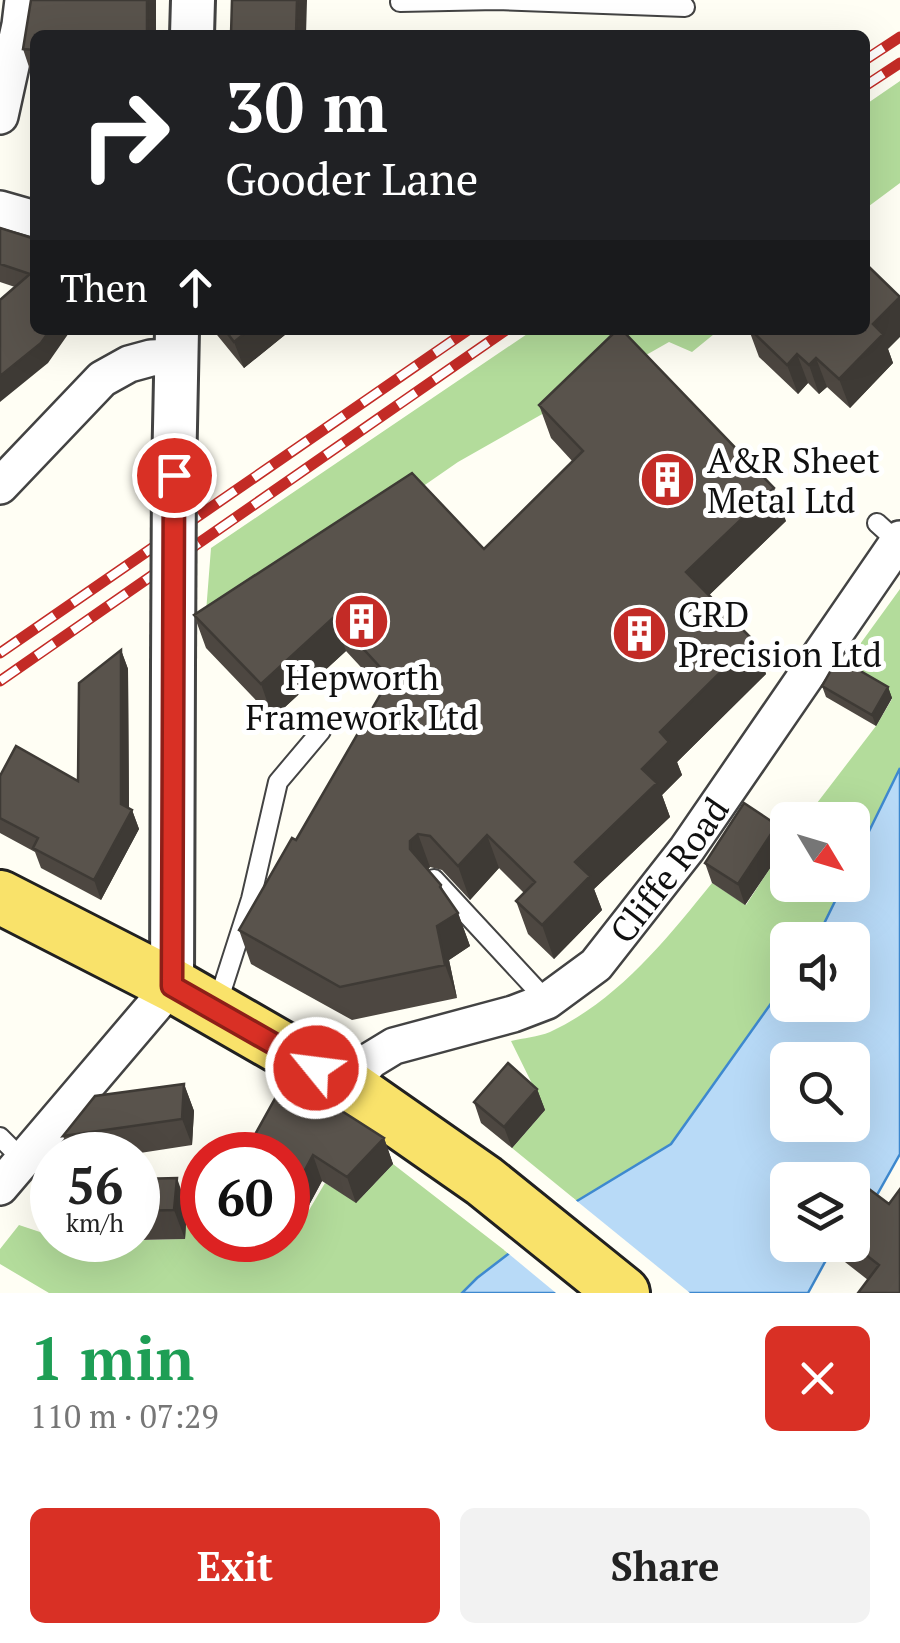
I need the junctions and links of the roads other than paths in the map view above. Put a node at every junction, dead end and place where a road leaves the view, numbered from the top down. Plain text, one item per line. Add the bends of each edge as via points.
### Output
1 (23, 0) edge
2 (193, 0) edge
3 (497, 0) edge
4 (400, 2) edge
5 (685, 7) dead end
6 (192, 30) edge
7 (0, 116) edge
8 (0, 208) edge
9 (30, 217) edge
10 (176, 343) edge
11 (0, 486) edge
12 (892, 535) edge
13 (321, 731) dead end
14 (434, 879) edge
15 (0, 897) edge
16 (194, 998) junction
17 (547, 1001) junction
18 (348, 1086) junction
19 (8, 1161) edge
20 (623, 1293) edge

1 - 7 street
2 - 6 street
3 - 4 lane
3 - 5 lane
8 - 9 street
10 - 11 street via 102,379
10 - 16 street, bridge via 172,665
12 - 17 street, Cliffe Road via 687,849 596,965
13 - 16 lane via 278,782 250,899
14 - 17 lane
15 - 16 main road
16 - 18 main road
16 - 19 street
17 - 18 street, Cliffe Road via 394,1046
18 - 20 main road via 484,1181

